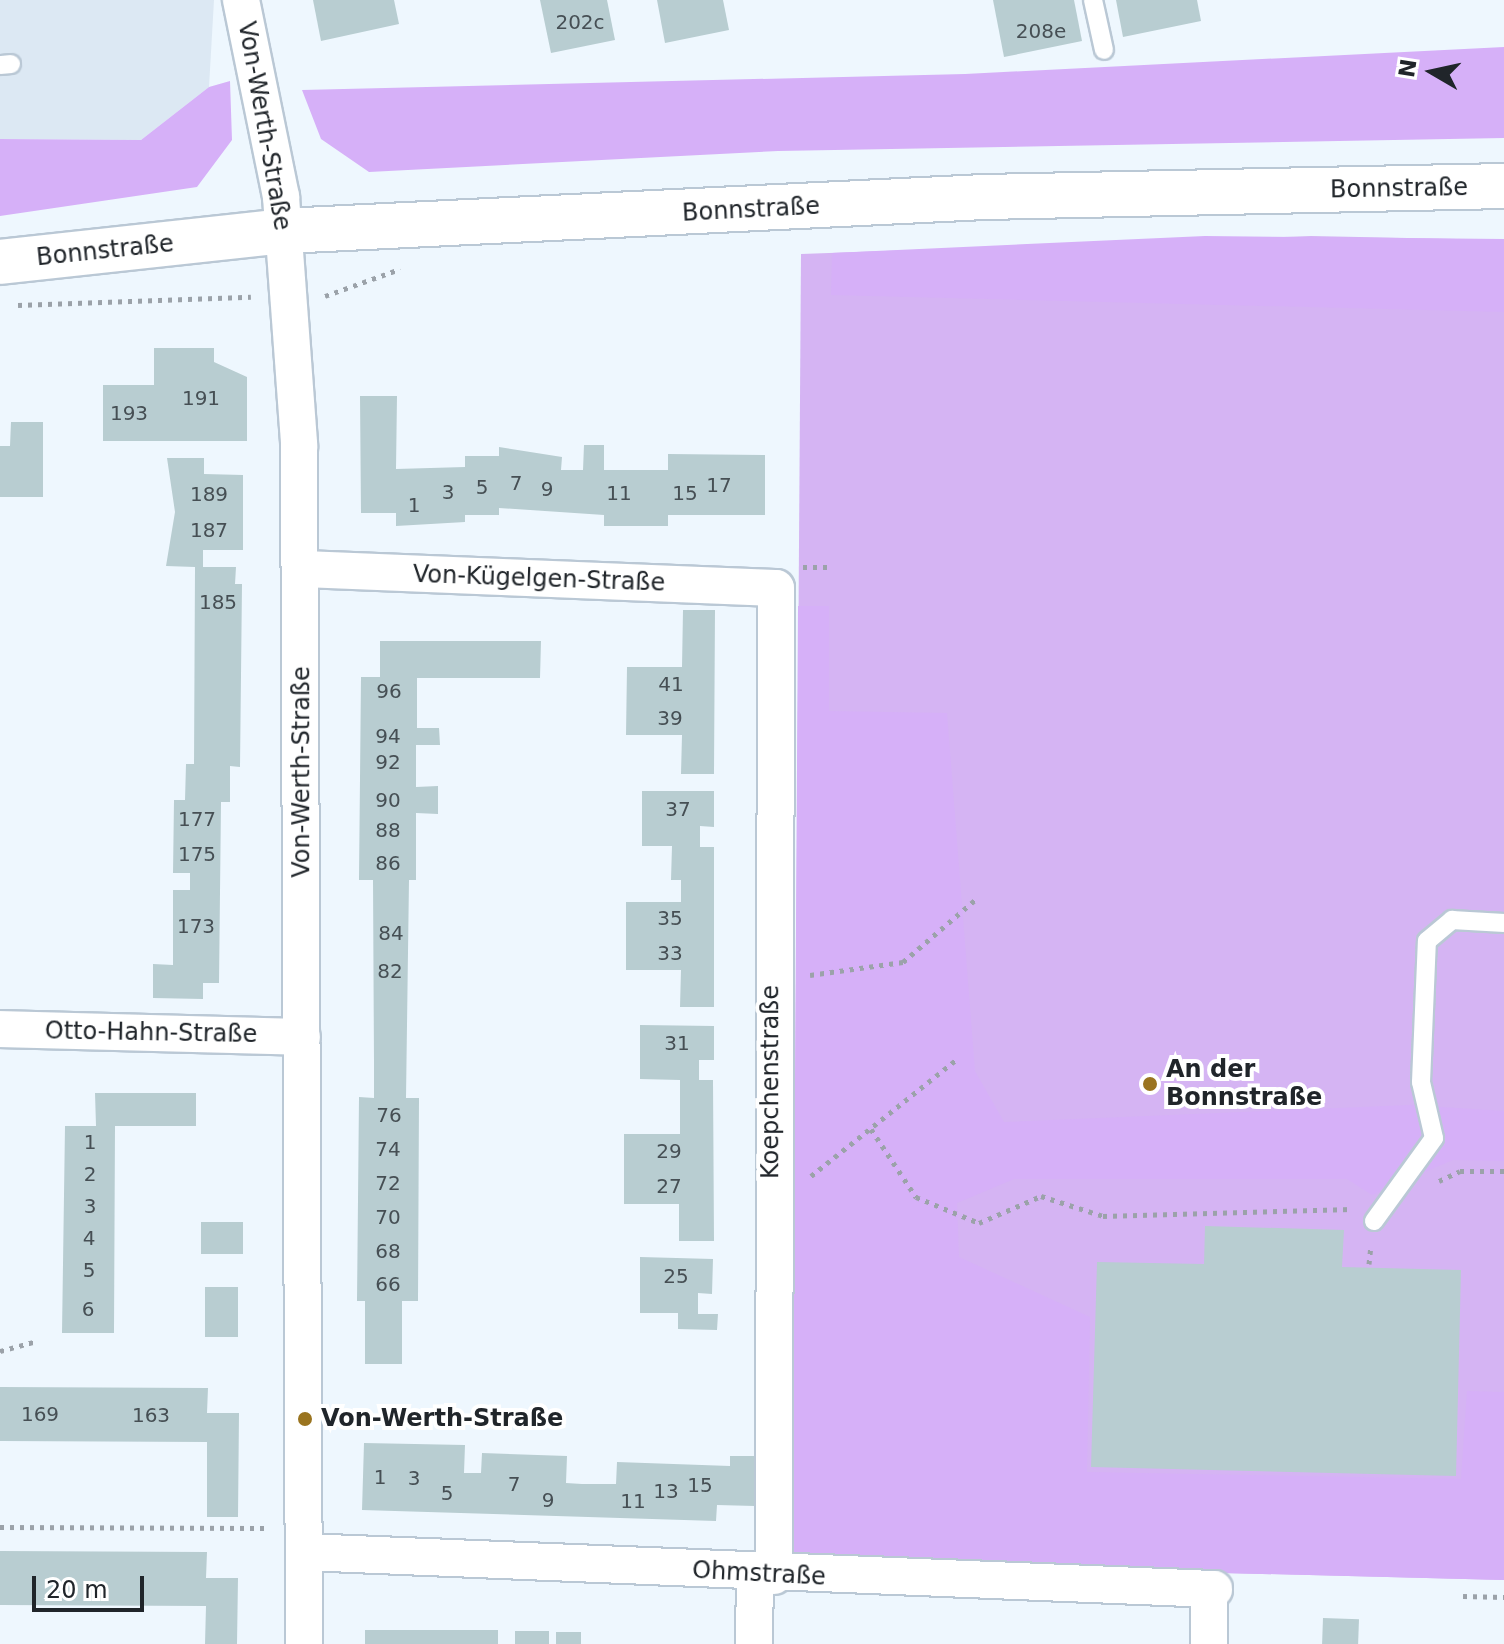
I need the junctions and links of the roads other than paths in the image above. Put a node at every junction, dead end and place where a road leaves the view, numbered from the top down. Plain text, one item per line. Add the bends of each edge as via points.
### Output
1 (241, 0) edge
2 (1093, 0) edge
3 (1104, 50) dead end
4 (1504, 186) edge
5 (284, 231) junction
6 (0, 262) edge
7 (303, 569) junction
8 (776, 588) joint
9 (1504, 923) edge
10 (0, 1029) edge
11 (302, 1037) junction
12 (1374, 1221) road end
13 (304, 1540) junction
14 (764, 1576) junction
15 (304, 1644) edge
16 (754, 1644) edge
17 (1209, 1644) edge

1 - 5 street, Von-Werth-Straße
2 - 3 lane
4 - 5 main road, Bonnstraße via 984,197
5 - 6 main road, Bonnstraße
5 - 7 street, Von-Werth-Straße
7 - 8 street, Von-Kügelgen-Straße
7 - 11 street, Von-Werth-Straße
8 - 14 street, Koepchenstraße
9 - 12 lane via 1452,920 1427,941 1421,1082 1434,1138
10 - 11 street, Otto-Hahn-Straße
11 - 13 street, Von-Werth-Straße
13 - 14 street, Ohmstraße
13 - 15 street, Von-Werth-Straße
14 - 16 street, Koepchenstraße
14 - 17 street, Ohmstraße via 1212,1589

